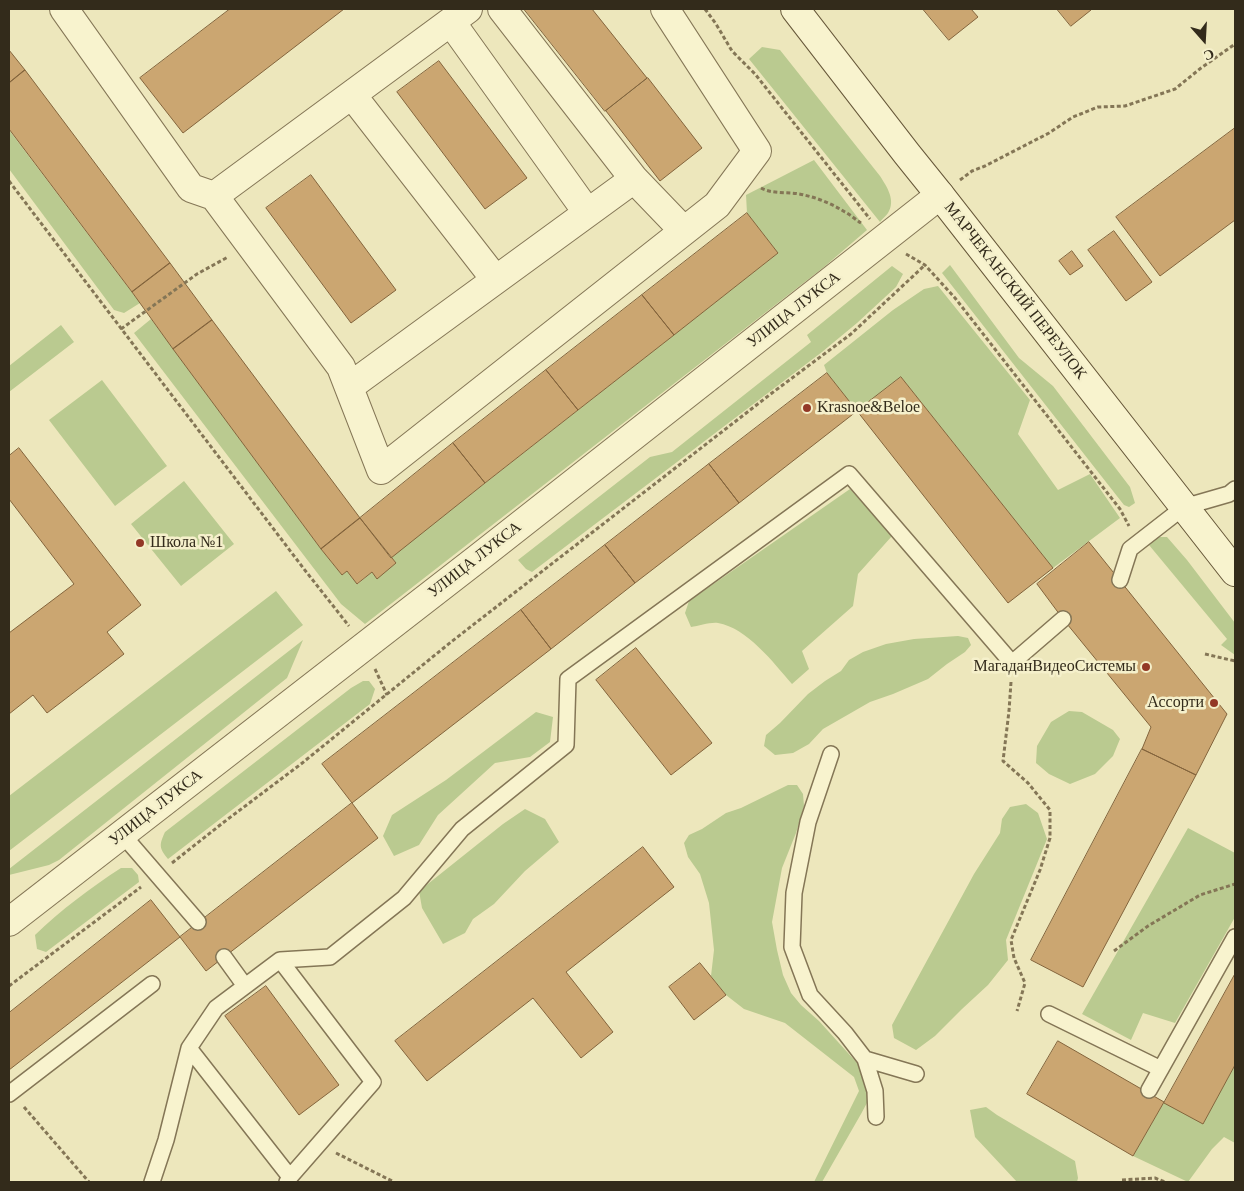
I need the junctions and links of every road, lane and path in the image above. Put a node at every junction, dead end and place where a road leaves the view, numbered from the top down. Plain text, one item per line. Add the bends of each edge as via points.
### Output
1 (64, 9) edge
2 (502, 9) edge
3 (665, 9) edge
4 (705, 9) edge
5 (795, 9) edge
6 (460, 16) edge
7 (1235, 44) edge
8 (352, 95) junction
9 (738, 176) junction
10 (634, 179) junction
11 (9, 181) edge
12 (940, 194) junction
13 (214, 196) junction
14 (587, 212) junction
15 (684, 231) junction
16 (880, 234) junction
17 (251, 245) junction
18 (925, 266) junction
19 (495, 279) junction
20 (121, 329) junction
21 (349, 387) junction
22 (1235, 489) edge
23 (1184, 507) junction
24 (1130, 549) junction
25 (1235, 572) edge
26 (1120, 580) dead end
27 (1063, 619) dead end
28 (365, 646) junction
29 (1205, 654) dead end
30 (1235, 661) edge
31 (1012, 663) junction
32 (387, 695) junction
33 (831, 754) dead end
34 (122, 834) junction
35 (157, 875) junction
36 (1235, 884) edge
37 (9, 922) edge
38 (198, 922) dead end
39 (1235, 937) edge
40 (1114, 952) dead end
41 (224, 957) dead end
42 (280, 960) junction
43 (152, 984) dead end
44 (9, 986) edge
45 (245, 986) junction
46 (1017, 1010) dead end
47 (1049, 1014) dead end
48 (189, 1048) junction
49 (866, 1059) junction
50 (1161, 1069) junction
51 (916, 1074) dead end
52 (1150, 1090) dead end
53 (10, 1094) edge
54 (876, 1117) dead end
55 (319, 1145) junction
56 (288, 1180) edge
57 (1122, 1180) dead end
58 (89, 1182) edge
59 (152, 1182) edge
60 (394, 1182) edge
61 (1166, 1182) edge

1 - 13 street via 191,188
2 - 10 street
3 - 9 street via 756,151
4 - 16 path via 732,51 755,74
5 - 12 street, МАРЧЕКАНСКИЙ ПЕРЕУЛОК
6 - 8 street
6 - 14 street
7 - 12 path via 1175,89 1125,106 1098,107 1073,117 1049,133 972,171
8 - 13 street
8 - 19 street
9 - 15 street via 717,205
9 - 16 path via 765,190 791,192 822,200
10 - 14 street
10 - 15 street
11 - 20 path
12 - 16 street, УЛИЦА ЛУКСА
12 - 23 street, МАРЧЕКАНСКИЙ ПЕРЕУЛОК
13 - 17 street
14 - 19 street
15 - 21 street via 381,470
16 - 18 path
16 - 28 street, УЛИЦА ЛУКСА
17 - 20 path via 197,274
17 - 21 street via 341,367
18 - 24 path via 985,336 1120,509 1129,524
18 - 32 path via 851,334 764,398
19 - 21 street
20 - 28 path
22 - 23 lane via 1229,494
23 - 24 lane
23 - 25 street, МАРЧЕКАНСКИЙ ПЕРЕУЛОК
24 - 26 lane
27 - 31 lane
28 - 32 path
28 - 34 street, УЛИЦА ЛУКСА
29 - 30 path
31 - 42 lane via 849,474 568,679 566,745 462,829 404,898 330,957
31 - 46 path via 1003,762 1028,783 1050,810 1050,838 1011,940 1014,958 1025,983
32 - 35 path
33 - 49 lane via 808,822 794,893 792,947 810,995
34 - 35 lane
34 - 37 street, УЛИЦА ЛУКСА
35 - 38 lane
35 - 44 path
36 - 40 path via 1200,895 1148,926
39 - 50 lane
41 - 45 lane
42 - 45 lane
42 - 55 lane via 373,1082
43 - 53 lane
45 - 48 lane via 216,1008
47 - 50 lane
48 - 56 lane
48 - 59 lane
49 - 51 lane
49 - 54 lane via 875,1092
50 - 52 lane
53 - 58 path
55 - 56 lane
55 - 60 path
57 - 61 path via 1155,1178

